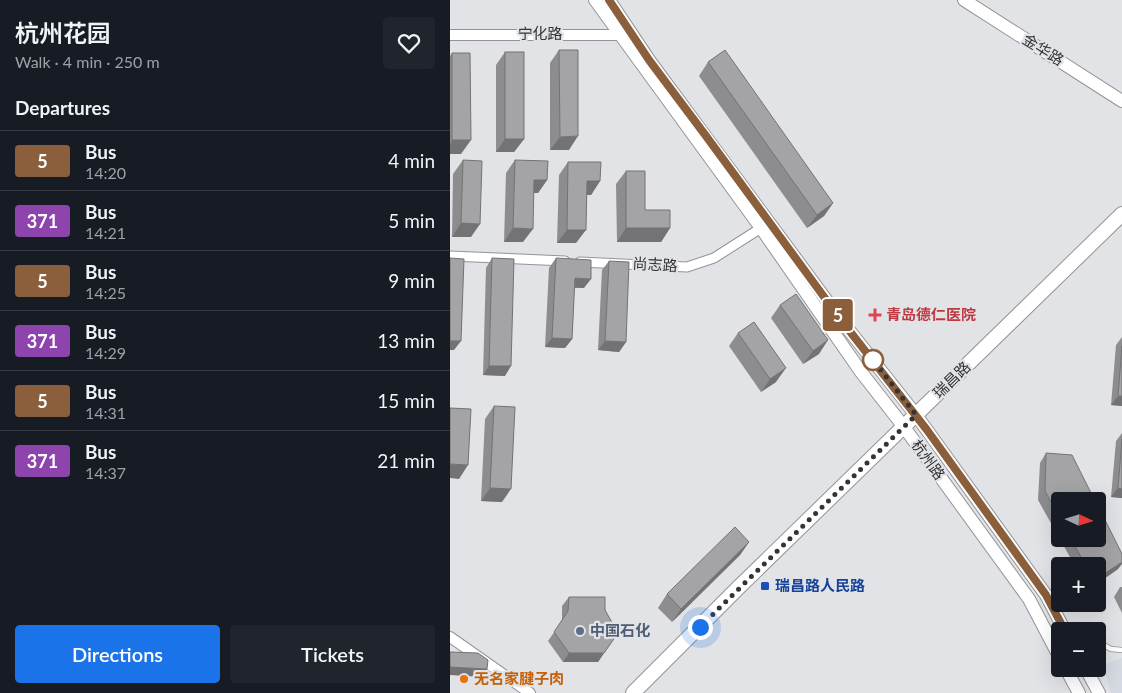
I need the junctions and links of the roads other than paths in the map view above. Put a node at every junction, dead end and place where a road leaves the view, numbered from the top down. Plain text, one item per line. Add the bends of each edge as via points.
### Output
1 (595, 0) edge
2 (608, 0) edge
3 (964, 0) edge
4 (625, 34) junction
5 (450, 35) edge
6 (1122, 101) edge
7 (1122, 214) edge
8 (761, 228) junction
9 (450, 256) edge
10 (916, 415) junction
11 (904, 427) junction
12 (1060, 622) edge
13 (450, 637) edge
14 (1051, 641) edge
15 (1106, 646) edge
16 (1122, 650) edge
17 (1070, 677) edge
18 (1090, 677) edge
19 (530, 693) edge
20 (633, 693) edge
21 (1078, 693) edge
22 (1099, 693) edge

1 - 4 main road, 杭州路
2 - 4 main road, 杭州路
3 - 6 main road, 金华路
4 - 5 street, 宁化路
4 - 8 main road, 杭州路
4 - 10 main road, 杭州路 via 655,68
7 - 10 main road, 瑞昌路
8 - 9 street, 尚志路 via 714,258 687,267
8 - 11 main road, 杭州路 via 861,372
10 - 11 main road, 瑞昌路
10 - 12 main road, 杭州路 via 1046,595
11 - 14 main road, 杭州路 via 1029,599
11 - 20 main road, 瑞昌路
13 - 19 street
15 - 16 lane
17 - 21 main road
18 - 22 main road

